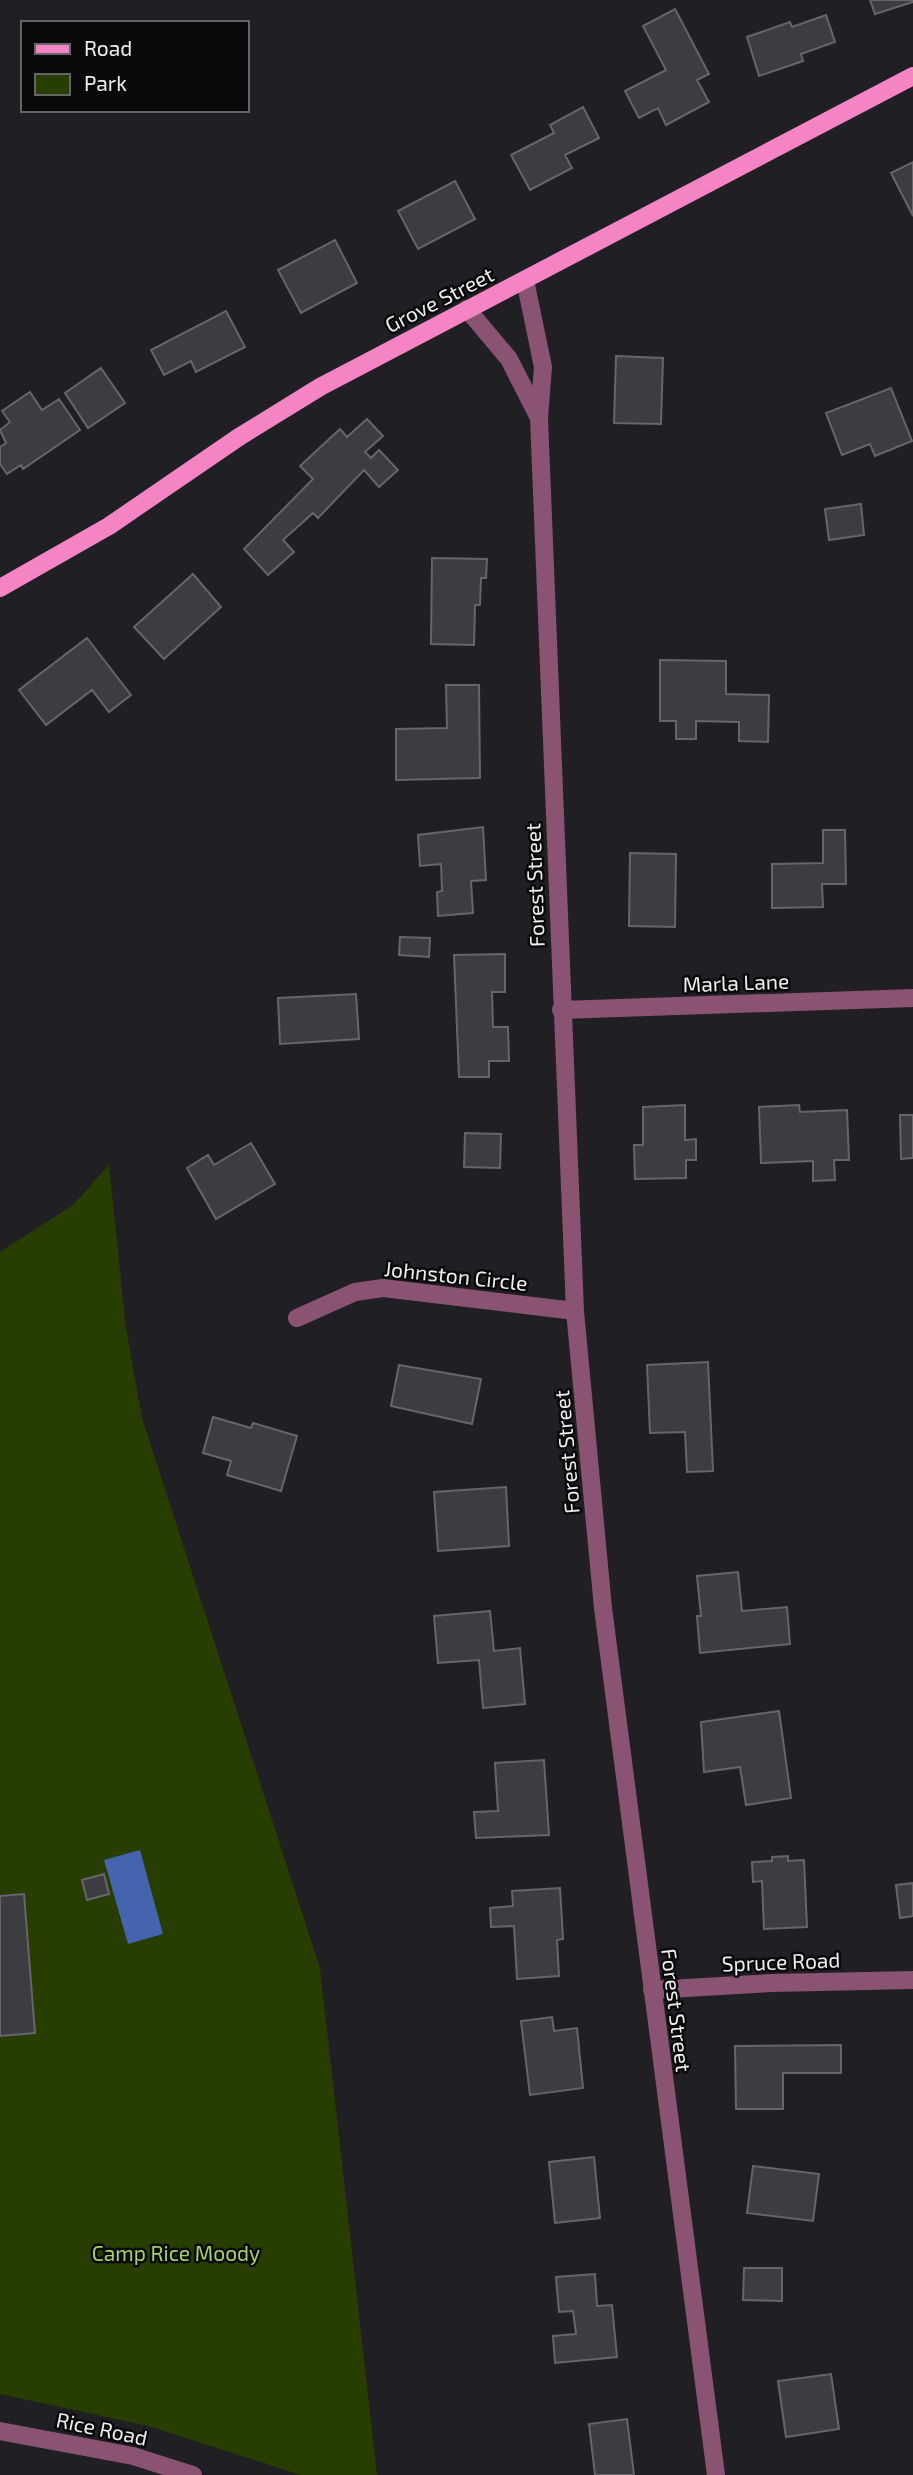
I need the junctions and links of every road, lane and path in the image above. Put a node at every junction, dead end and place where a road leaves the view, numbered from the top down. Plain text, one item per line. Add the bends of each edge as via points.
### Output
1 (913, 76) edge
2 (525, 280) junction
3 (467, 309) junction
4 (539, 418) junction
5 (0, 588) edge
6 (913, 999) edge
7 (561, 1010) junction
8 (575, 1311) junction
9 (297, 1318) dead end
10 (913, 1980) edge
11 (652, 1990) junction
12 (0, 2431) edge
13 (193, 2475) edge
14 (716, 2475) edge

1 - 2 main road, Grove Street
2 - 3 main road, Grove Street
2 - 4 street, Forest Street via 543,367
3 - 4 street, Forest Street via 509,359
3 - 5 main road, Grove Street via 320,387 109,526
4 - 7 street, Forest Street
6 - 7 street, Marla Lane
7 - 8 street, Forest Street
8 - 9 street, Johnston Circle via 383,1288 355,1292
8 - 11 street, Forest Street via 603,1608
10 - 11 street, Spruce Road
11 - 14 street, Forest Street
12 - 13 street, Rice Road via 133,2456

